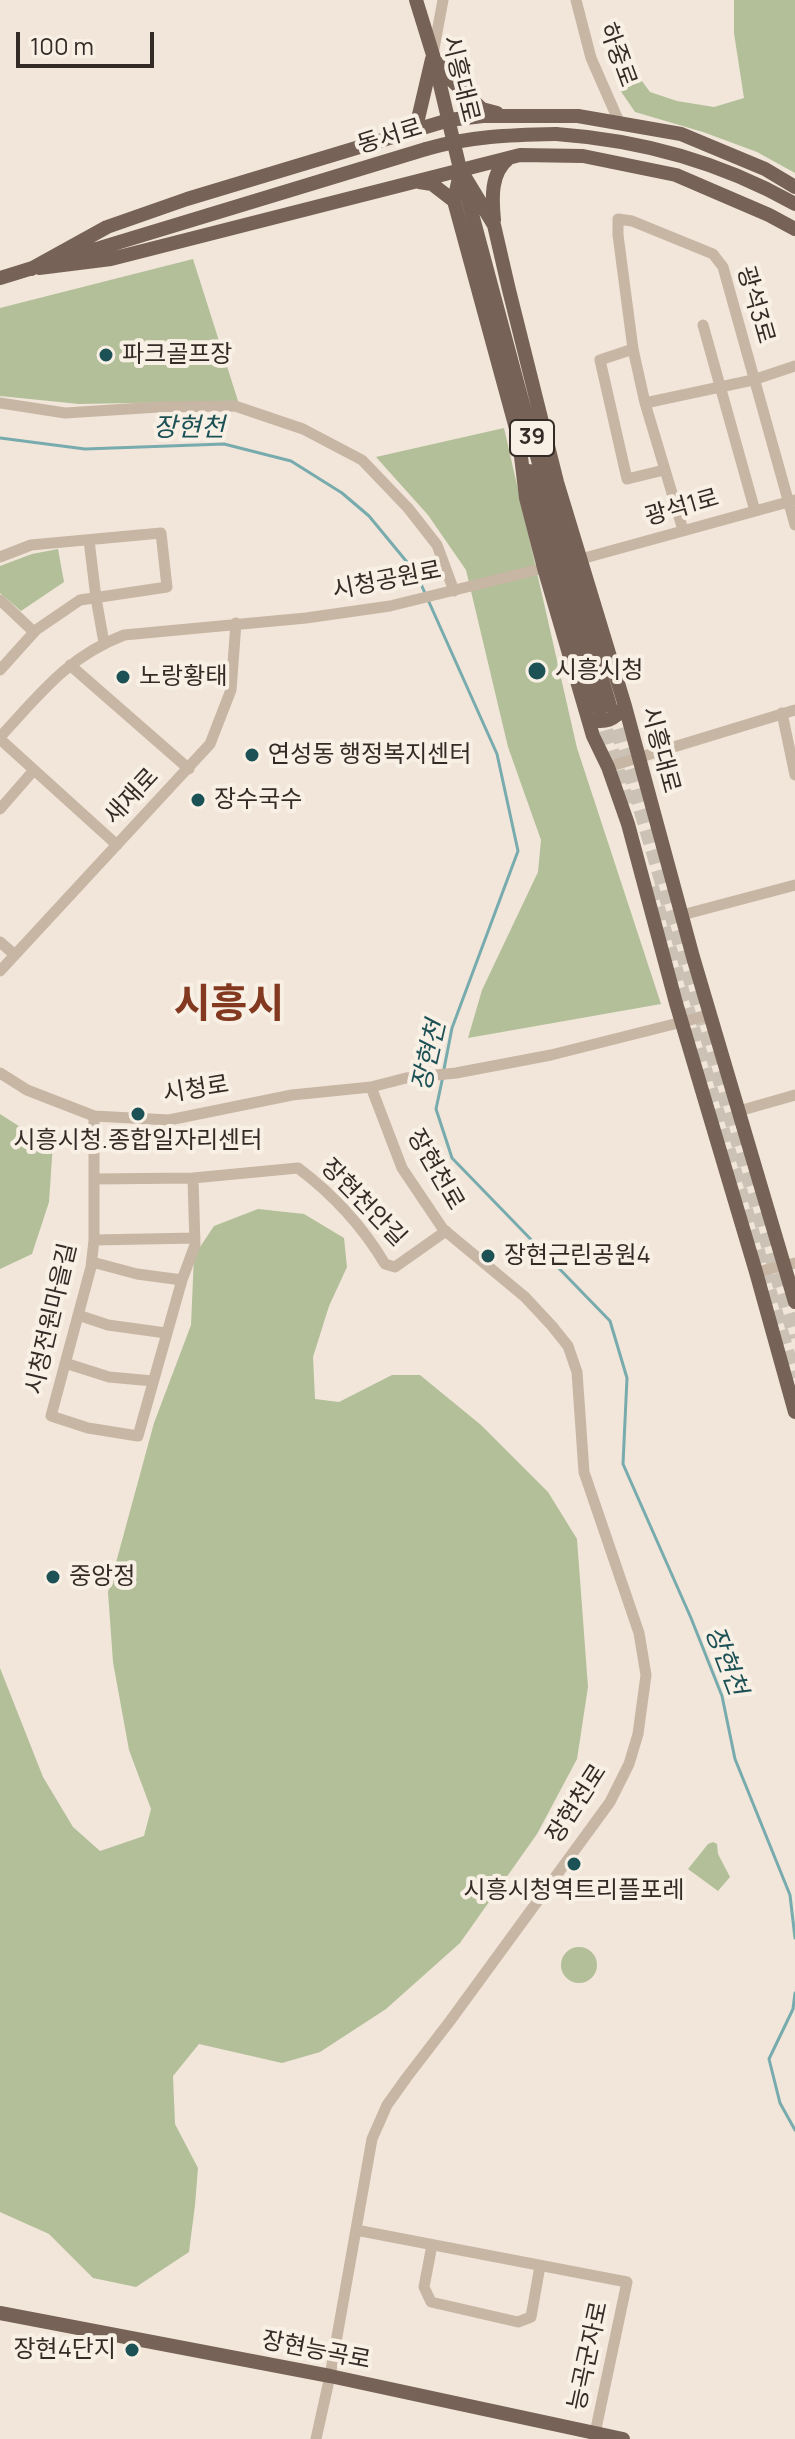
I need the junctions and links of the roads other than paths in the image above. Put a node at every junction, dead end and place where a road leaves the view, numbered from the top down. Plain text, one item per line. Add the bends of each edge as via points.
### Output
1 (416, 0) edge
2 (443, 0) edge
3 (573, 0) edge
4 (433, 55) junction
5 (509, 116) junction
6 (449, 120) junction
7 (620, 124) junction
8 (408, 132) junction
9 (510, 158) junction
10 (460, 169) junction
11 (414, 181) junction
12 (795, 187) edge
13 (454, 201) junction
14 (795, 204) edge
15 (494, 225) junction
16 (795, 229) edge
17 (31, 269) junction
18 (0, 278) edge
19 (703, 325) dead end
20 (633, 349) junction
21 (795, 366) edge
22 (753, 380) junction
23 (721, 386) junction
24 (0, 403) edge
25 (645, 403) junction
26 (519, 440) junction
27 (664, 470) junction
28 (791, 501) edge
29 (755, 511) junction
30 (795, 525) edge
31 (683, 530) junction
32 (89, 540) junction
33 (0, 557) edge
34 (581, 559) junction
35 (544, 568) junction
36 (449, 593) junction
37 (96, 598) junction
38 (0, 600) edge
39 (236, 623) junction
40 (34, 632) junction
41 (104, 643) junction
42 (70, 665) junction
43 (0, 670) edge
44 (606, 710) junction
45 (795, 710) edge
46 (782, 713) junction
47 (0, 738) edge
48 (639, 758) junction
49 (608, 767) junction
50 (189, 769) junction
51 (34, 770) junction
52 (795, 775) edge
53 (0, 809) edge
54 (655, 818) junction
55 (628, 824) junction
56 (117, 845) junction
57 (795, 885) edge
58 (682, 915) junction
59 (0, 942) edge
60 (15, 955) junction
61 (0, 971) edge
62 (710, 1015) junction
63 (682, 1022) junction
64 (0, 1073) edge
65 (371, 1087) junction
66 (795, 1095) edge
67 (739, 1111) junction
68 (94, 1116) junction
69 (193, 1178) junction
70 (94, 1179) junction
71 (446, 1231) junction
72 (195, 1238) junction
73 (94, 1240) junction
74 (92, 1262) junction
75 (790, 1264) edge
76 (756, 1272) junction
77 (182, 1280) junction
78 (795, 1302) edge
79 (78, 1315) junction
80 (166, 1333) junction
81 (65, 1363) junction
82 (153, 1381) junction
83 (795, 1412) edge
84 (356, 2230) junction
85 (432, 2245) junction
86 (540, 2266) junction
87 (0, 2313) edge
88 (330, 2376) junction
89 (595, 2436) edge
90 (316, 2439) edge
91 (623, 2439) edge

1 - 4 main road, 시흥대로 / 39
2 - 4 street
3 - 7 street, 하중로
4 - 5 main road via 482,109
4 - 6 main road, 시흥대로 / 39
4 - 8 main road via 418,119
5 - 6 main road
5 - 7 main road via 578,116
6 - 8 main road
6 - 10 main road, 시흥대로 / 39
7 - 12 main road via 681,134
8 - 17 main road via 107,227
9 - 10 main road
9 - 15 main road via 496,174
9 - 16 main road via 583,156 676,175
10 - 11 main road
10 - 13 main road, 시흥대로 / 39
10 - 15 main road, 시흥대로
10 - 44 main road, 시흥대로 / 39
11 - 13 main road via 432,184
11 - 17 main road via 111,259
13 - 26 main road, 시흥대로 / 39
14 - 17 main road, 동서로, bridge via 730,172 632,143 556,134 462,139
15 - 34 main road, 시흥대로
17 - 18 main road, 동서로
19 - 23 street
20 - 22 street, 광석3로 via 618,219 713,254 723,267
20 - 25 street
20 - 27 street via 600,360 627,479
21 - 22 street
22 - 23 street
22 - 28 street, 광석3로
23 - 25 street
23 - 29 street
24 - 36 street via 65,413 235,406 303,429 362,460 408,508 437,545
25 - 27 street
26 - 35 main road, 시흥대로 via 526,498
26 - 44 main road, 시흥대로 / 39
27 - 31 street
28 - 29 street, 광석1로
28 - 30 street, 광석3로
29 - 31 street, 광석1로
31 - 34 street, 광석1로
32 - 33 street via 31,545
32 - 37 street
32 - 37 street via 161,533 167,587
34 - 44 main road, 시흥대로
35 - 36 street, 시청공원로
35 - 44 main road, 시흥대로
36 - 39 street, 시청공원로 via 306,618
37 - 40 street via 80,600
37 - 41 street
38 - 40 street
39 - 41 street, 시청공원로 via 124,635
39 - 50 street, 새재로 via 231,690 210,744
40 - 43 street
41 - 42 street, 시청공원로
42 - 47 street, 시청공원로
42 - 50 street
44 - 48 main road, 시흥대로
44 - 49 main road, 시흥대로 via 593,736
45 - 46 street
46 - 48 street
46 - 52 street
47 - 51 street
48 - 49 street
48 - 54 main road, 시흥대로
49 - 55 main road, 시흥대로
50 - 56 street, 새재로
51 - 53 street
51 - 56 street
54 - 55 main road via 639,814
54 - 58 main road, 시흥대로
55 - 63 main road, 시흥대로
56 - 60 street, 새재로
57 - 58 street
58 - 62 main road, 시흥대로
59 - 60 street
60 - 61 street, 새재로
62 - 63 street, 시청로
62 - 67 main road, 시흥대로
63 - 65 street, 시청로 via 551,1055
63 - 76 main road, 시흥대로
64 - 68 street, 시청로 via 27,1090
65 - 68 street, 시청로 via 292,1095 169,1120
65 - 71 street, 장현천로 via 402,1168
66 - 67 street
67 - 75 main road, 시흥대로
68 - 70 street, 시청전원마을길
69 - 70 street, 장현천안길
69 - 71 street, 장현천안길 via 298,1168 349,1214 385,1264 395,1267
69 - 72 street, 시청전원마을길
70 - 73 street, 시청전원마을길
71 - 84 street, 장현천로 via 525,1297 568,1346 577,1372 584,1472 639,1633 646,1675 629,1764 610,1802 387,2105 372,2139
72 - 73 street
72 - 77 street, 시청전원마을길
73 - 74 street, 시청전원마을길
74 - 77 street
74 - 79 street, 시청전원마을길
75 - 76 street
75 - 78 main road, 시흥대로
76 - 83 main road, 시흥대로
77 - 80 street, 시청전원마을길
79 - 80 street
79 - 81 street, 시청전원마을길
80 - 82 street, 시청전원마을길
81 - 82 street via 109,1377
81 - 82 street, 시청전원마을길 via 51,1416 88,1428 138,1436
84 - 85 street
84 - 88 street, 장현천로
85 - 86 street
85 - 86 street via 424,2287 431,2302 518,2322 531,2317
86 - 89 street, 능곡군자로 via 627,2282
87 - 88 main road, 장현능곡로
88 - 89 main road, 장현능곡로
88 - 90 street, 장현천로
89 - 91 main road, 장현능곡로

